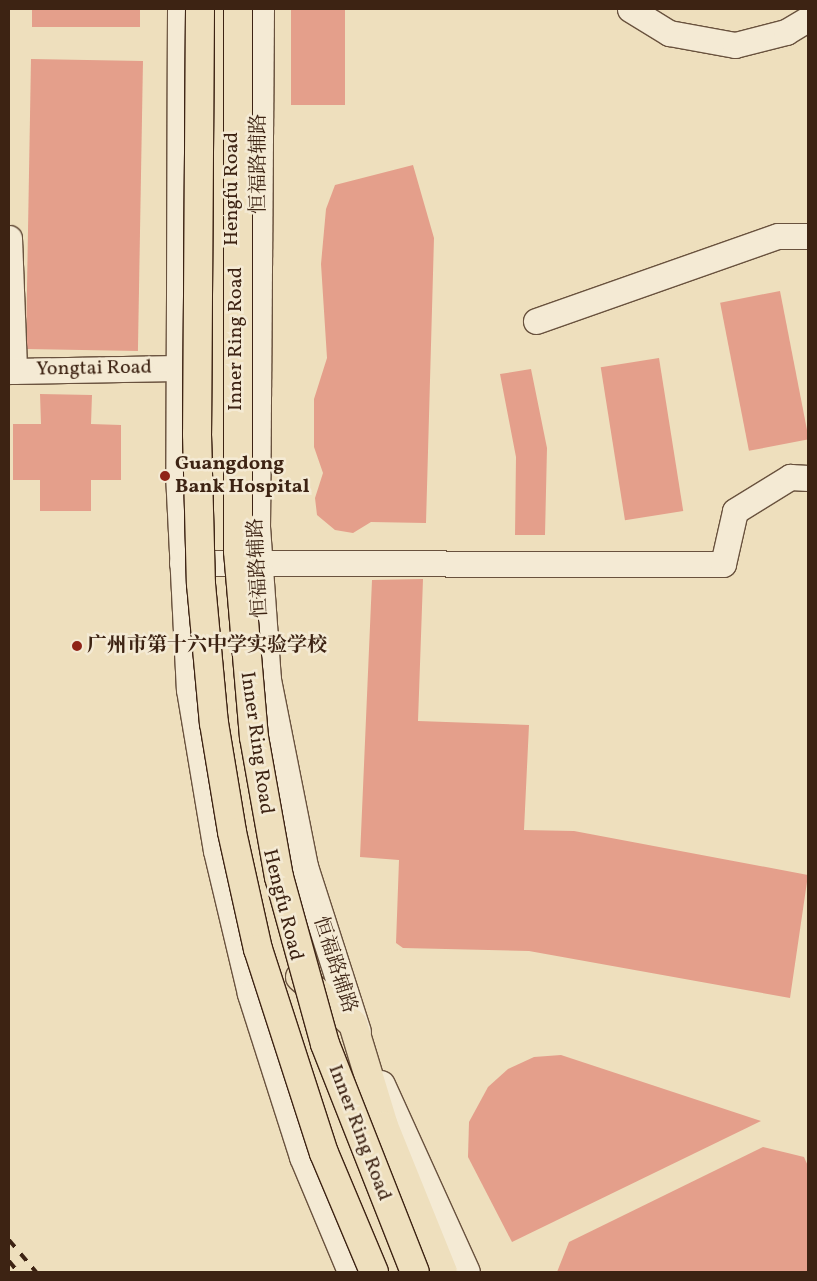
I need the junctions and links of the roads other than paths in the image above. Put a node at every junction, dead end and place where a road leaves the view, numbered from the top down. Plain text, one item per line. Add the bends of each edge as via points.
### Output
1 (182, 9) edge
2 (200, 9) edge
3 (204, 9) edge
4 (233, 9) edge
5 (238, 9) edge
6 (260, 9) edge
7 (630, 9) edge
8 (808, 19) edge
9 (808, 236) edge
10 (9, 238) edge
11 (536, 321) dead end
12 (179, 368) junction
13 (11, 371) edge
14 (808, 478) edge
15 (245, 561) junction
16 (193, 562) junction
17 (300, 977) junction
18 (353, 1024) junction
19 (431, 1266) edge
20 (352, 1272) edge
21 (374, 1272) edge
22 (379, 1272) edge
23 (409, 1272) edge
24 (466, 1272) edge

1 - 12 main road
2 - 21 main road, Inner Ring Road, bridge via 197,443 201,584 214,723 232,832 258,950 324,1153
3 - 16 main road, Hengfu Road
4 - 15 main road, Hengfu Road
5 - 19 main road, Inner Ring Road, bridge via 238,552 254,737 271,840 322,1035 352,1121
6 - 15 main road, 恒福路辅路
7 - 8 street via 669,33 735,45 786,32
9 - 11 street via 778,236
10 - 13 street
12 - 13 street, Yongtai Road
12 - 16 main road
14 - 15 street via 790,477 735,511 723,564
15 - 16 street
15 - 17 main road, Hengfu Road via 242,689 268,852
15 - 18 main road, 恒福路辅路 via 288,802 317,915
16 - 20 main road via 202,768 233,919 277,1078
16 - 22 main road, Hengfu Road via 225,768 255,920 320,1131
17 - 18 main road
17 - 23 main road, Hengfu Road via 348,1124
18 - 19 main road
18 - 24 main road, 恒福路辅路

